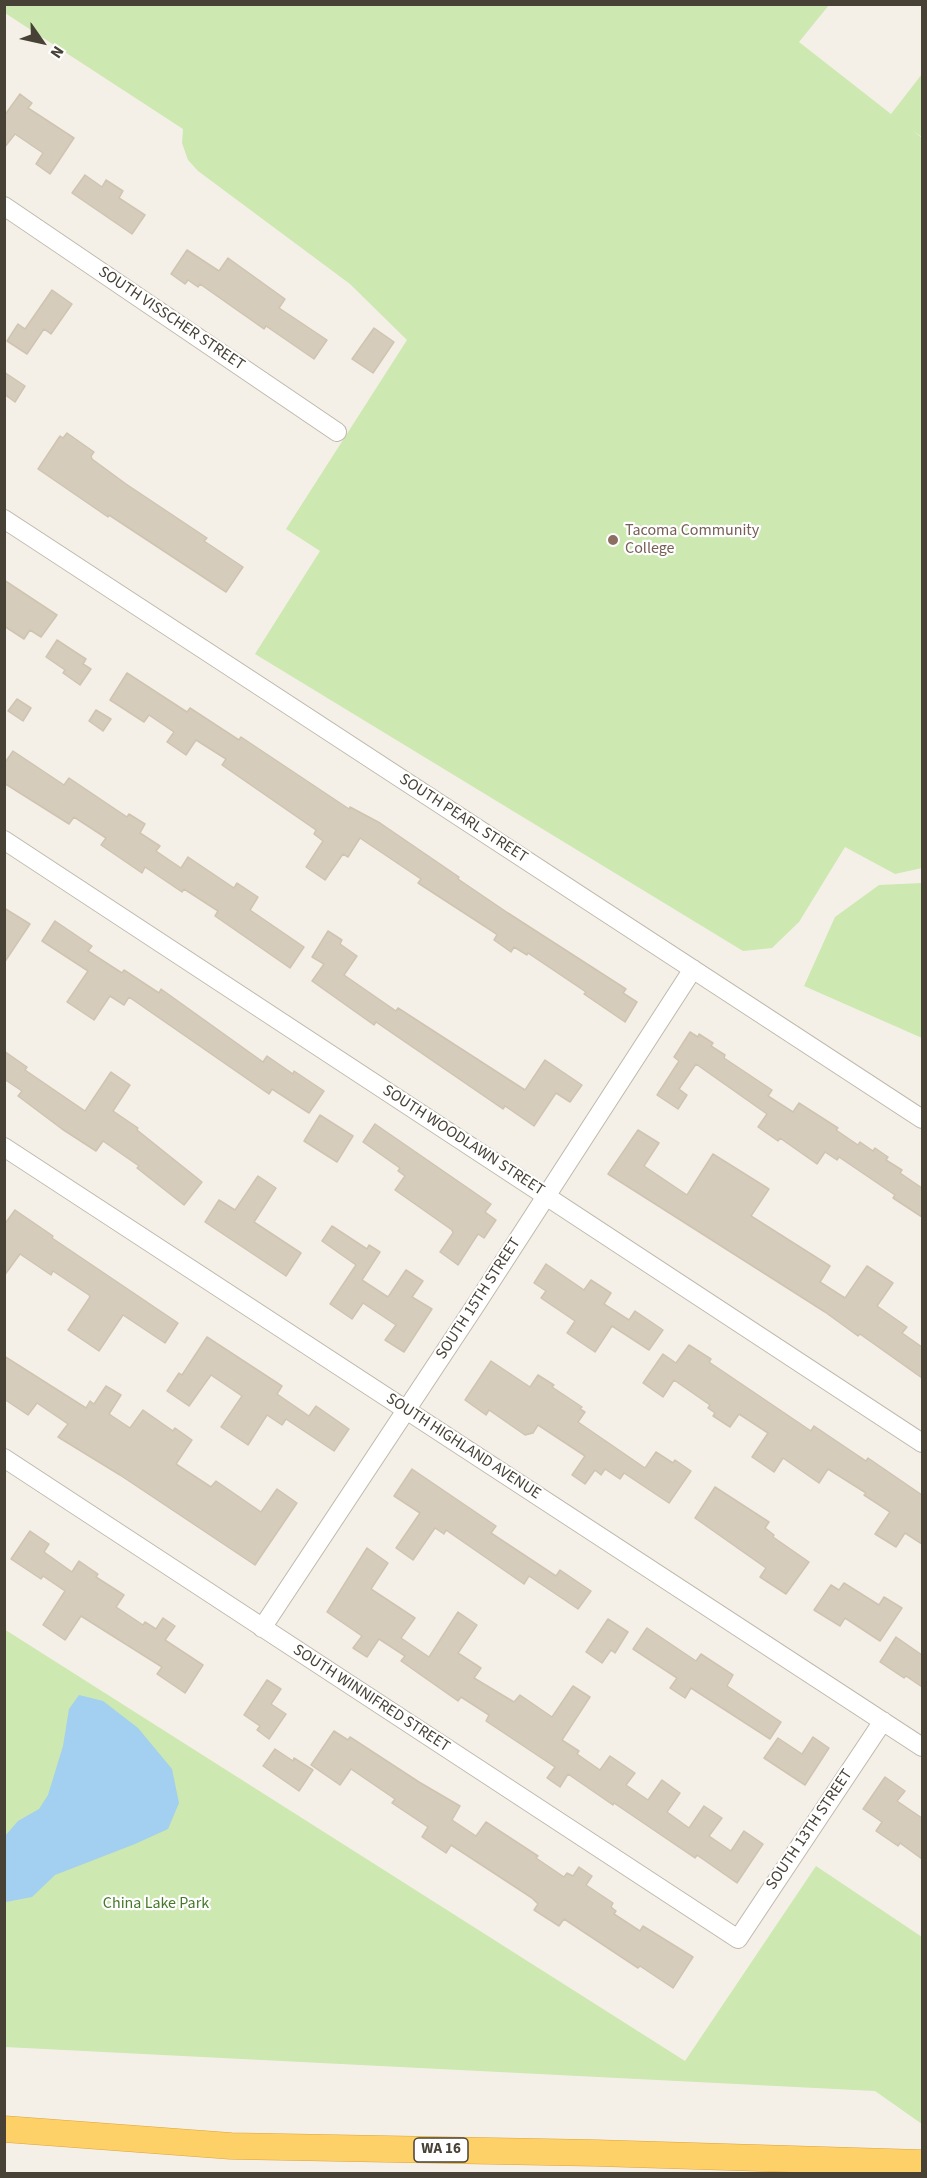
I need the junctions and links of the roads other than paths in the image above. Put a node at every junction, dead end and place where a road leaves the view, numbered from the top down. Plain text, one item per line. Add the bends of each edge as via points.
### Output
1 (4, 206) edge
2 (337, 432) dead end
3 (4, 519) edge
4 (4, 840) edge
5 (693, 969) junction
6 (922, 1119) edge
7 (4, 1148) edge
8 (545, 1195) junction
9 (407, 1410) junction
10 (922, 1443) edge
11 (4, 1458) edge
12 (262, 1628) junction
13 (883, 1721) junction
14 (922, 1747) edge
15 (738, 1939) joint
16 (4, 2130) edge
17 (922, 2163) edge

1 - 2 street, SOUTH VISSCHER STREET
3 - 5 street, SOUTH PEARL STREET
4 - 8 street, SOUTH WOODLAWN STREET
5 - 6 street, SOUTH PEARL STREET
5 - 8 street, SOUTH 15TH STREET
7 - 9 street, SOUTH HIGHLAND AVENUE
8 - 9 street, SOUTH 15TH STREET
8 - 10 street, SOUTH WOODLAWN STREET
9 - 12 street, SOUTH 15TH STREET
9 - 13 street, SOUTH HIGHLAND AVENUE
11 - 12 street, SOUTH WINNIFRED STREET
12 - 15 street, SOUTH WINNIFRED STREET
13 - 14 street, SOUTH HIGHLAND AVENUE
13 - 15 street, SOUTH 13TH STREET
16 - 17 highway, WA 16 via 231,2146

